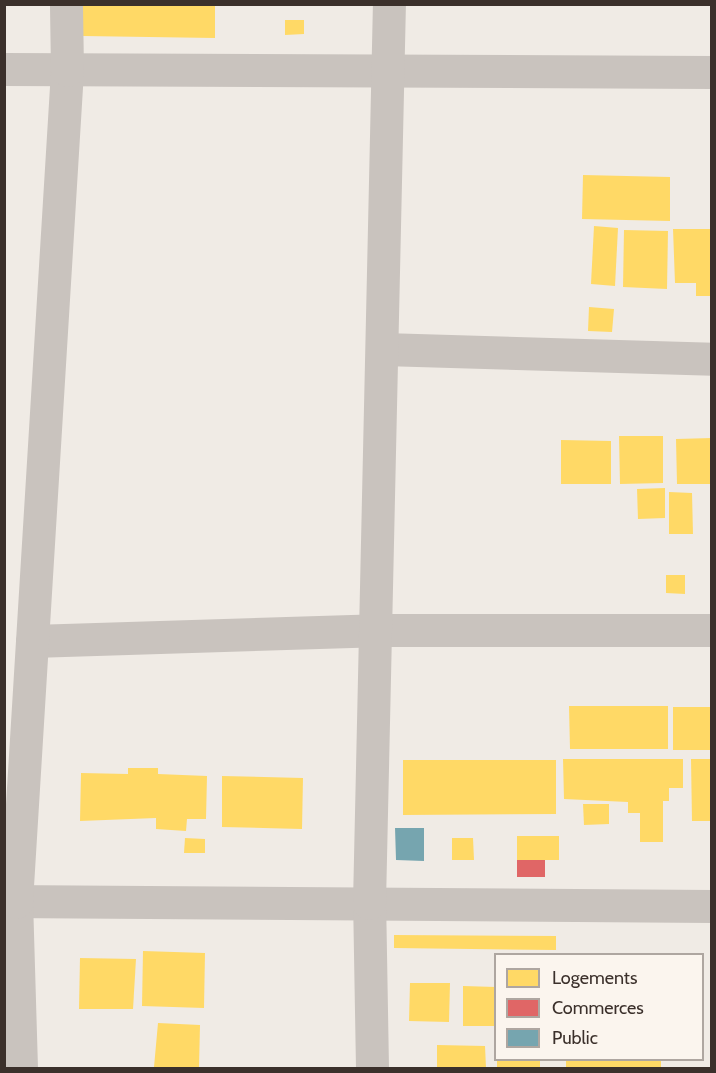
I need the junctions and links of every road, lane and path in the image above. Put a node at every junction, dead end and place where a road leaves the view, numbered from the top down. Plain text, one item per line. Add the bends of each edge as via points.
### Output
1 (66, 4) edge
2 (389, 4) edge
3 (4, 69) edge
4 (67, 69) junction
5 (389, 71) junction
6 (711, 72) edge
7 (383, 349) junction
8 (711, 359) edge
9 (376, 630) junction
10 (711, 630) edge
11 (32, 641) junction
12 (10, 901) edge
13 (369, 903) junction
14 (711, 906) edge
15 (21, 1068) edge
16 (372, 1068) edge

1 - 4 street
2 - 5 street
3 - 4 street
4 - 5 street
4 - 11 street
5 - 6 street
5 - 7 street
7 - 8 street
7 - 9 street
9 - 10 street
9 - 11 street
9 - 13 street
11 - 12 street
12 - 13 street
12 - 15 street
13 - 14 street
13 - 16 street

